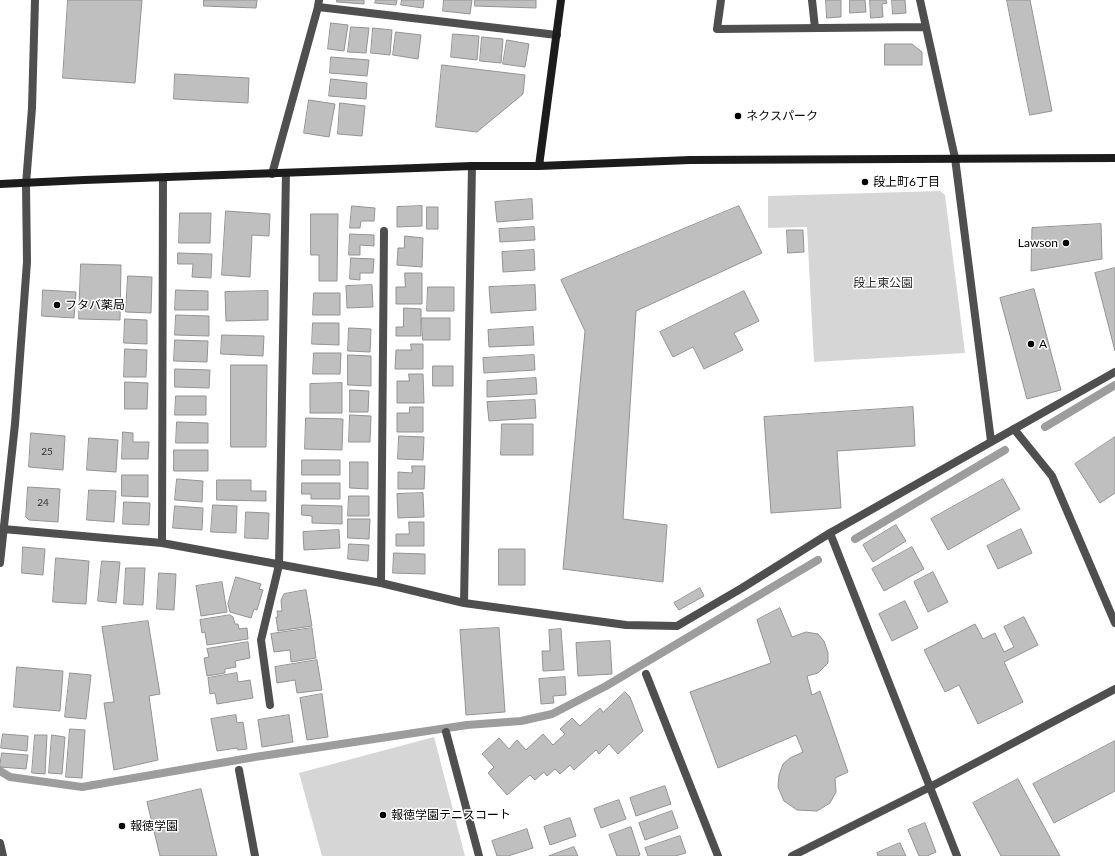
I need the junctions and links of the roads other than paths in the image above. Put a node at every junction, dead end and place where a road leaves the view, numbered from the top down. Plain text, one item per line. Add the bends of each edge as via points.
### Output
1 (35, 0) edge
2 (562, 0) edge
3 (721, 0) edge
4 (812, 0) edge
5 (920, 0) edge
6 (319, 3) edge
7 (925, 27) junction
8 (815, 28) junction
9 (557, 35) junction
10 (955, 158) junction
11 (1115, 158) edge
12 (472, 166) junction
13 (539, 166) junction
14 (286, 173) junction
15 (272, 174) junction
16 (163, 178) junction
17 (0, 184) edge
18 (26, 184) junction
19 (384, 231) dead end
20 (1115, 372) edge
21 (1014, 429) junction
22 (991, 441) junction
23 (3, 529) junction
24 (830, 533) junction
25 (162, 543) junction
26 (0, 563) edge
27 (280, 565) junction
28 (381, 583) junction
29 (464, 603) junction
30 (1115, 623) edge
31 (646, 674) dead end
32 (1115, 689) edge
33 (270, 704) dead end
34 (446, 732) dead end
35 (239, 770) dead end
36 (930, 787) junction
37 (0, 843) edge
38 (3, 856) edge
39 (255, 856) edge
40 (479, 856) edge
41 (718, 856) edge
42 (792, 856) edge
43 (957, 856) edge

1 - 18 street via 32,108
2 - 9 street
3 - 8 street via 717,29
4 - 8 street
5 - 7 street
6 - 9 street
6 - 15 street
7 - 8 street
7 - 10 street
9 - 13 street
10 - 11 street
10 - 13 street via 690,160
10 - 22 street
12 - 13 street
12 - 14 street
12 - 29 street
14 - 15 street
14 - 27 street
15 - 16 street
16 - 18 street
16 - 25 street
17 - 18 street
18 - 23 street via 27,262 15,424
19 - 28 street
20 - 21 street
21 - 22 street
21 - 30 street via 1052,476
22 - 24 street
23 - 25 street
23 - 26 street
24 - 29 street via 677,626 626,625
24 - 36 street
25 - 27 street
27 - 28 street
27 - 33 street via 261,640
28 - 29 street
31 - 41 street
32 - 36 street
34 - 40 street
35 - 39 street
36 - 42 street
36 - 43 street
37 - 38 street

